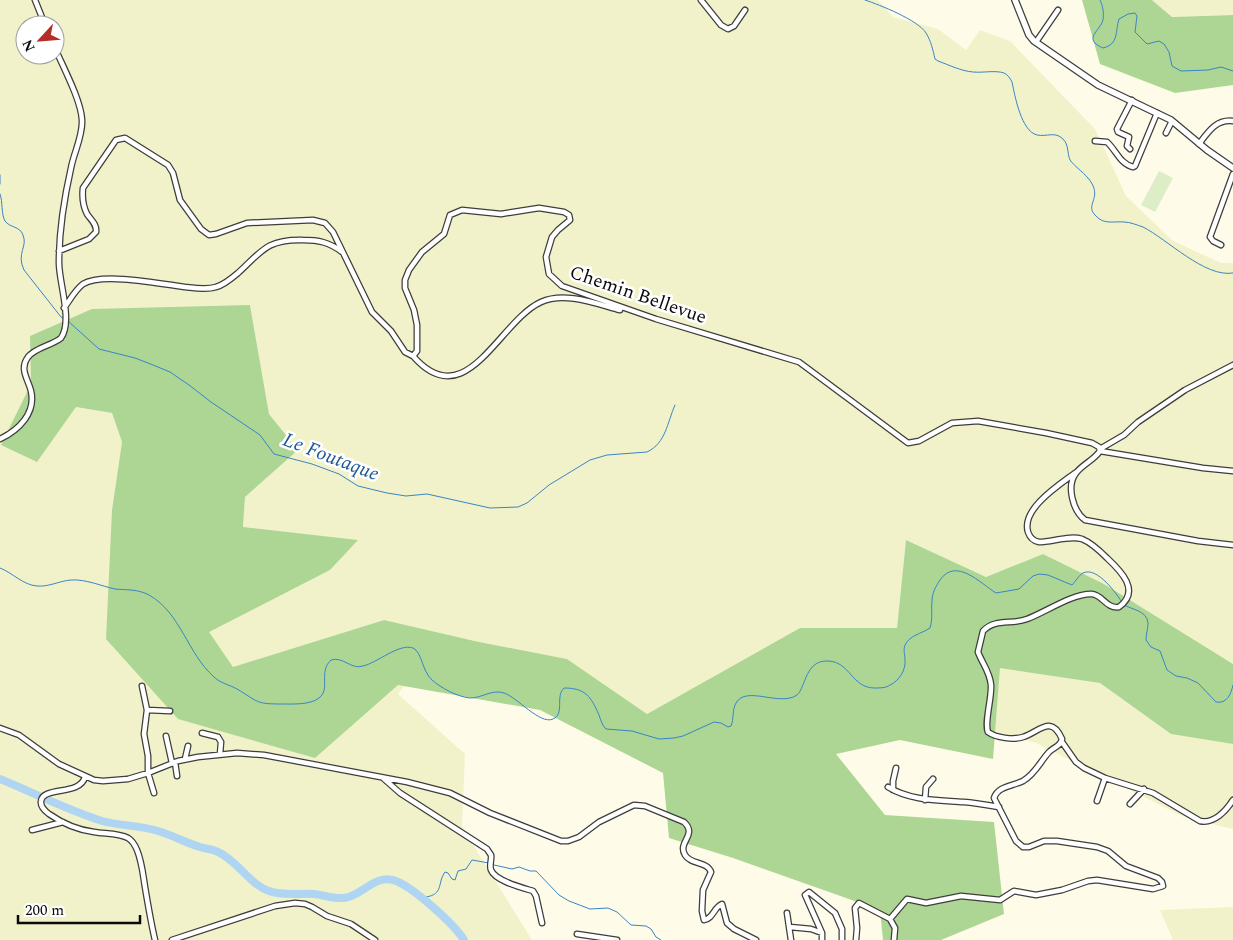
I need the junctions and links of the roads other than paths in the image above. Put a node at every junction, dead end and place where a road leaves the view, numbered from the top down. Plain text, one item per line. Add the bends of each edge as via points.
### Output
1 (35, 0) edge
2 (700, 0) edge
3 (1016, 0) edge
4 (745, 10) dead end
5 (1058, 10) dead end
6 (41, 15) edge
7 (1036, 42) junction
8 (62, 65) edge
9 (1132, 100) junction
10 (1157, 113) junction
11 (1171, 120) junction
12 (1233, 121) edge
13 (1166, 133) dead end
14 (1095, 142) dead end
15 (1200, 144) junction
16 (1130, 149) dead end
17 (1233, 168) edge
18 (1233, 174) edge
19 (1221, 245) dead end
20 (59, 251) junction
21 (343, 252) junction
22 (64, 308) junction
23 (643, 315) junction
24 (413, 356) junction
25 (1233, 366) edge
26 (0, 439) edge
27 (1100, 450) junction
28 (1233, 471) edge
29 (1076, 473) junction
30 (1233, 545) edge
31 (142, 686) dead end
32 (147, 710) junction
33 (170, 711) dead end
34 (0, 728) edge
35 (202, 733) dead end
36 (166, 736) dead end
37 (1062, 742) junction
38 (188, 746) dead end
39 (220, 754) junction
40 (184, 759) junction
41 (173, 763) junction
42 (896, 768) dead end
43 (148, 773) junction
44 (176, 776) dead end
45 (85, 777) junction
46 (383, 778) junction
47 (1105, 778) junction
48 (933, 779) dead end
49 (888, 787) dead end
50 (1144, 789) junction
51 (894, 790) junction
52 (154, 794) dead end
53 (964, 796) dead end
54 (925, 800) junction
55 (1233, 800) edge
56 (1096, 801) dead end
57 (965, 802) junction
58 (1130, 804) dead end
59 (999, 807) junction
60 (64, 822) junction
61 (32, 830) dead end
62 (787, 913) dead end
63 (890, 919) junction
64 (542, 923) dead end
65 (790, 927) junction
66 (822, 933) junction
67 (577, 934) dead end
68 (155, 940) edge
69 (172, 940) edge
70 (375, 940) edge
71 (617, 940) edge
72 (756, 940) edge
73 (791, 940) edge
74 (822, 940) edge
75 (842, 940) edge
76 (856, 940) edge
77 (894, 940) edge

1 - 6 street
2 - 4 street via 728,29
3 - 7 street via 1029,35
5 - 7 street
7 - 9 street via 1098,85
8 - 20 street via 82,121 64,198
9 - 10 street
9 - 16 street via 1117,129 1129,137 1127,146
10 - 11 street
10 - 14 street via 1133,167 1115,154 1107,142
11 - 13 street
11 - 15 street
12 - 15 street via 1224,120 1215,125
15 - 17 street
18 - 19 street via 1210,236 1212,241
20 - 21 street via 89,239 96,232 85,208 83,188 114,143 122,137 168,165 180,200 206,234 247,224 318,220 330,227
20 - 22 street
21 - 22 street via 324,241 286,239 266,247 232,278 215,288 99,279 83,285
21 - 24 street via 372,312 391,331 405,352
22 - 26 street via 64,334 32,353 25,361 32,403 28,415 17,429
23 - 24 street via 576,300 552,299 528,310 462,374 441,375
23 - 24 street, Chemin Bellevue via 569,289 552,278 546,263 547,250 555,234 569,222 570,217 566,213 539,208 501,214 462,210 450,215 444,234 422,252 407,274 405,288 417,325 417,351
23 - 27 street, Chemin Bellevue via 799,362 908,443 919,441 952,423 978,420 1092,443
25 - 27 street via 1185,390
27 - 28 street
27 - 29 street
29 - 30 street via 1073,502 1085,520
29 - 37 street via 1033,510 1028,522 1030,535 1039,542 1076,538 1089,542 1125,578 1128,591 1123,604 1113,608 1096,595 1084,595 1026,620 992,625 982,633 978,652 991,684 988,732 996,736 1021,738 1048,726 1058,732
31 - 32 street
32 - 33 street
32 - 43 street via 143,731
34 - 45 street via 19,735 59,764
35 - 39 street via 218,737
36 - 41 street
37 - 47 street via 1076,762
37 - 59 street via 1048,753 1031,775 997,792 994,798
38 - 40 street
39 - 40 street
39 - 46 street via 264,755
40 - 41 street
41 - 43 street
41 - 44 street
42 - 51 street
43 - 45 street via 103,781
43 - 52 street
45 - 60 street via 80,785 54,792 41,800 46,812
46 - 64 street via 400,793 490,851 493,874 533,891
46 - 72 street via 450,793 490,813 562,841 579,838 598,822 634,804 684,822 690,828 683,847 685,856 708,867 711,872 704,886 703,918 708,919 722,904 727,923
47 - 50 street
47 - 56 street
48 - 54 street via 926,787
49 - 51 street
50 - 55 street via 1205,822 1222,813
50 - 58 street
51 - 54 street
53 - 57 street
54 - 57 street
57 - 59 street
59 - 63 street via 1022,846 1029,847 1044,841 1103,849 1126,866 1158,878 1163,886 1154,889 1097,880 1036,894 1014,891 1000,900 961,896 926,903 907,899
60 - 61 street
60 - 68 street via 82,830 123,836 134,842
62 - 65 street
63 - 76 street via 857,904
63 - 77 street via 895,928
65 - 66 street
65 - 73 street
66 - 74 street
66 - 75 street via 805,895 809,892 835,913 842,929
67 - 71 street
69 - 70 street via 275,906 295,903 352,924

